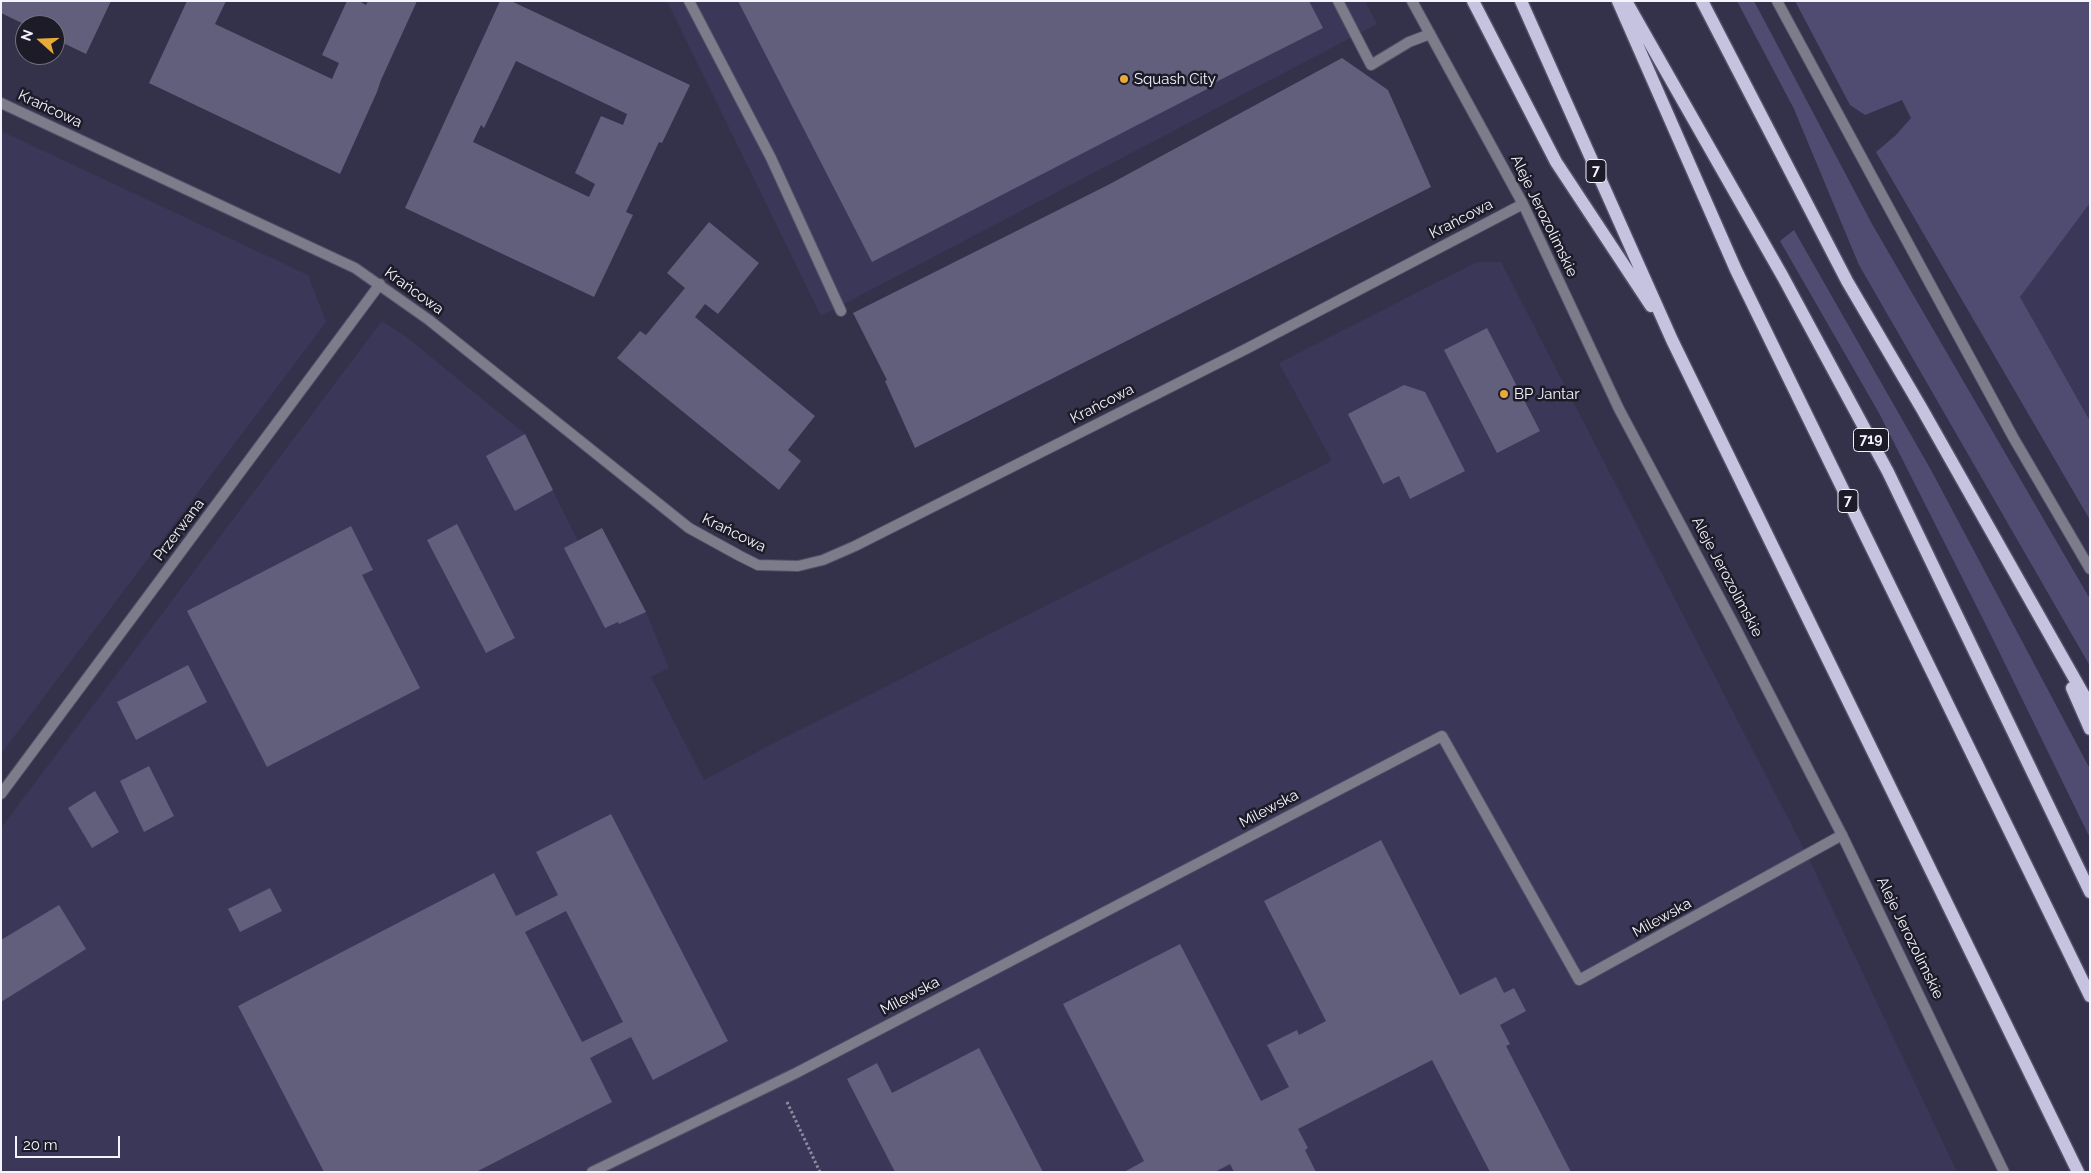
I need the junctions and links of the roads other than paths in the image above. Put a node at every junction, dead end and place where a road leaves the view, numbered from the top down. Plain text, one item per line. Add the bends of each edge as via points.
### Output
1 (689, 1) edge
2 (1338, 1) edge
3 (1412, 1) edge
4 (1473, 1) edge
5 (1521, 1) edge
6 (1618, 1) edge
7 (1626, 1) edge
8 (1702, 1) edge
9 (1777, 1) edge
10 (1430, 34) junction
11 (1, 103) edge
12 (1523, 204) junction
13 (380, 284) junction
14 (841, 311) dead end
15 (1672, 340) junction
16 (2090, 569) edge
17 (2041, 620) junction
18 (2090, 706) edge
19 (2090, 729) edge
20 (1, 794) edge
21 (1842, 835) junction
22 (2090, 892) edge
23 (2090, 996) edge
24 (592, 1172) edge
25 (2004, 1172) edge
26 (2078, 1172) edge

1 - 14 street via 771,158
2 - 10 street via 1371,65 1409,42
3 - 10 street, Aleje Jerozolimskie
4 - 15 main road via 1556,162
5 - 15 main road, 7
6 - 23 main road, 7 via 1736,270
7 - 22 main road, 719 via 1783,277 1888,472
8 - 17 main road via 1847,281
9 - 16 street via 2013,437
10 - 12 street, Aleje Jerozolimskie
11 - 13 street, Krańcowa via 356,268
12 - 13 street, Krańcowa via 1246,349 855,546 823,560 798,566 758,565 689,528
12 - 21 street, Aleje Jerozolimskie via 1619,409
13 - 20 street, Przerwana
15 - 26 main road, 7
17 - 18 main road
17 - 19 main road
21 - 24 street, Milewska via 1579,980 1442,736 777,1081
21 - 25 street, Aleje Jerozolimskie

